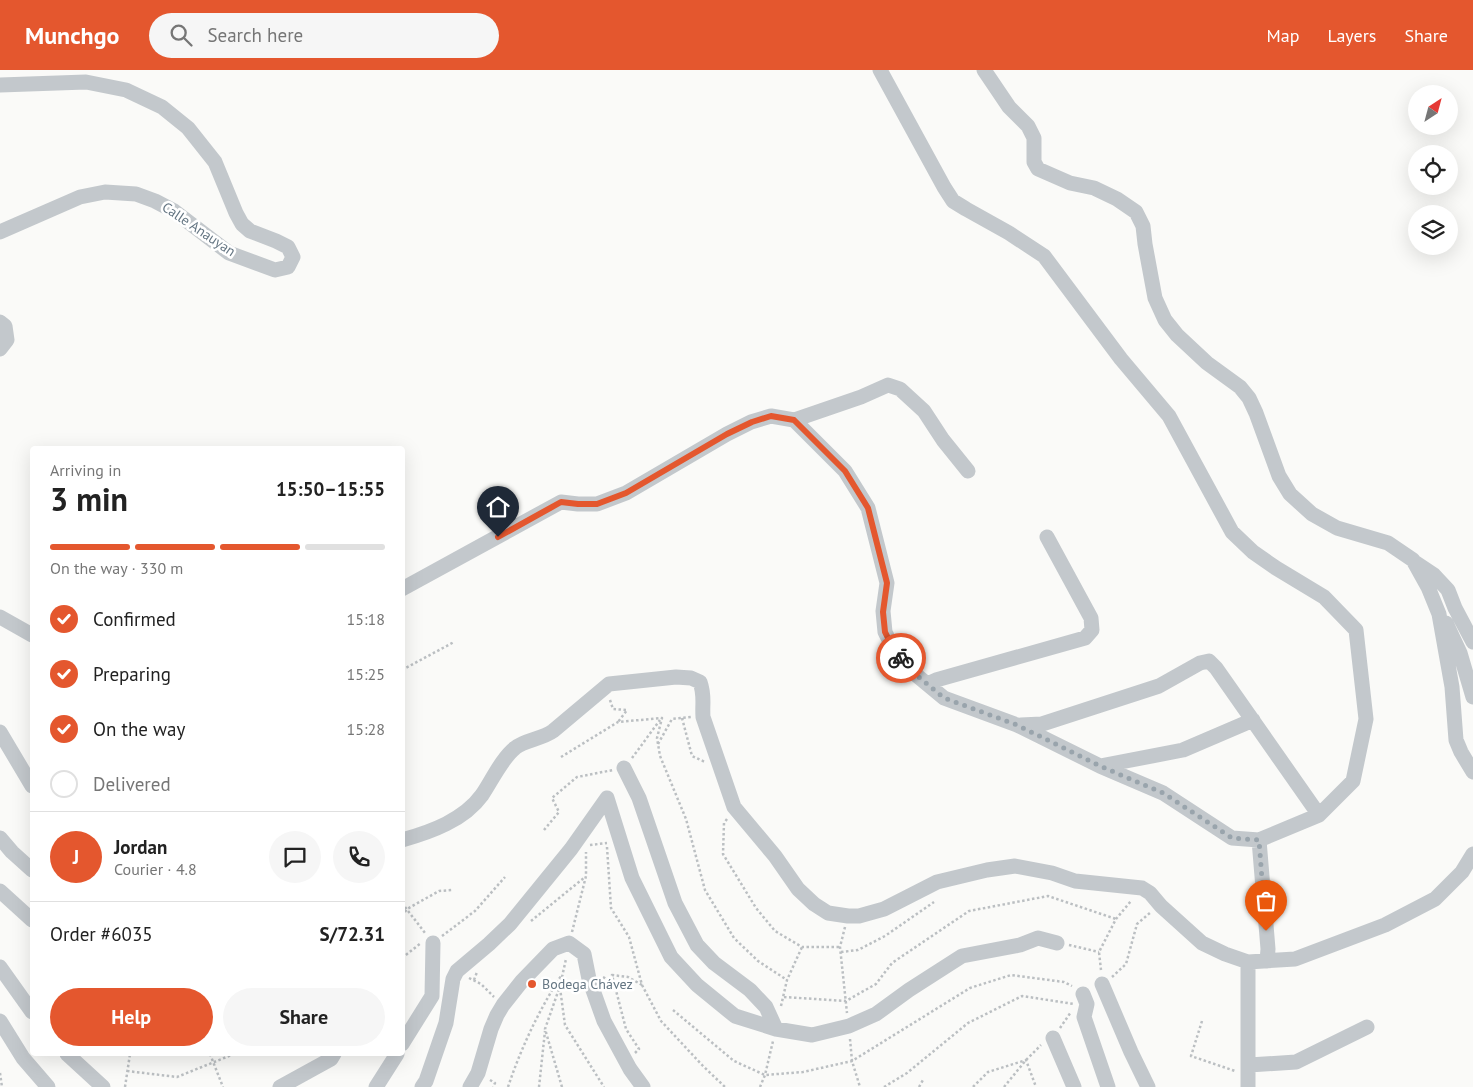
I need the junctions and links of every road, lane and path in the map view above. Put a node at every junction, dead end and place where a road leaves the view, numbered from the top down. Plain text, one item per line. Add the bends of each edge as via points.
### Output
1 (880, 70) edge
2 (984, 70) edge
3 (0, 85) edge
4 (0, 232) edge
5 (0, 322) edge
6 (0, 349) edge
7 (794, 420) junction
8 (968, 471) dead end
9 (1047, 537) dead end
10 (1413, 560) junction
11 (405, 587) edge
12 (1439, 614) junction
13 (0, 618) edge
14 (30, 634) edge
15 (454, 642) dead end
16 (1473, 642) edge
17 (405, 668) edge
18 (927, 684) junction
19 (607, 685) junction
20 (1473, 697) edge
21 (703, 716) junction
22 (662, 718) junction
23 (682, 718) junction
24 (1253, 720) junction
25 (618, 722) junction
26 (1017, 725) junction
27 (0, 732) edge
28 (658, 744) junction
29 (561, 757) dead end
30 (1100, 766) junction
31 (624, 768) junction
32 (720, 768) junction
33 (1473, 772) edge
34 (30, 783) edge
35 (734, 807) junction
36 (1320, 815) junction
37 (544, 830) dead end
38 (607, 834) dead end
39 (0, 838) edge
40 (405, 839) edge
41 (1259, 840) junction
42 (607, 843) junction
43 (1473, 854) edge
44 (30, 868) edge
45 (505, 877) dead end
46 (1142, 888) junction
47 (452, 890) dead end
48 (0, 891) edge
49 (934, 902) dead end
50 (407, 909) junction
51 (405, 912) edge
52 (848, 916) junction
53 (30, 918) edge
54 (1116, 919) junction
55 (421, 928) dead end
56 (427, 942) junction
57 (1057, 942) joint
58 (569, 943) junction
59 (840, 947) junction
60 (841, 952) junction
61 (1099, 952) junction
62 (405, 956) edge
63 (1267, 960) junction
64 (1248, 962) junction
65 (0, 967) edge
66 (562, 975) junction
67 (787, 980) dead end
68 (1102, 984) joint
69 (642, 985) junction
70 (560, 986) junction
71 (784, 997) dead end
72 (1080, 999) joint
73 (846, 1001) junction
74 (30, 1009) edge
75 (0, 1021) edge
76 (1202, 1021) dead end
77 (849, 1026) junction
78 (1367, 1027) dead end
79 (545, 1029) junction
80 (776, 1029) junction
81 (1053, 1038) dead end
82 (405, 1039) edge
83 (634, 1055) dead end
84 (69, 1056) edge
85 (130, 1056) edge
86 (211, 1056) edge
87 (229, 1056) edge
88 (333, 1056) edge
89 (396, 1056) edge
90 (213, 1063) junction
91 (127, 1071) junction
92 (0, 1072) edge
93 (1249, 1076) edge
94 (923, 1080) dead end
95 (2, 1087) edge
96 (48, 1087) edge
97 (103, 1087) edge
98 (125, 1087) edge
99 (223, 1087) edge
100 (280, 1087) edge
101 (376, 1087) edge
102 (422, 1087) edge
103 (470, 1087) edge
104 (508, 1087) edge
105 (539, 1087) edge
106 (562, 1087) edge
107 (604, 1087) edge
108 (643, 1087) edge
109 (725, 1087) edge
110 (860, 1087) edge
111 (884, 1087) edge
112 (919, 1087) edge
113 (973, 1087) edge
114 (1036, 1087) edge
115 (1074, 1087) edge
116 (1108, 1087) edge
117 (1148, 1087) edge

1 - 36 street via 953,200 1044,256 1121,359 1169,416 1232,532 1252,552 1324,597 1356,630 1366,719 1353,782
2 - 10 street via 1008,107 1028,126 1034,138 1034,162 1038,169 1070,183 1094,188 1136,212 1144,226 1155,298 1165,320 1207,363 1240,387 1249,398 1279,476 1290,494 1312,514 1338,528 1388,543
3 - 4 street, Calle Anauyan via 86,82 126,90 162,107 188,128 215,162 242,224 250,231 288,248 293,257 288,267 275,270 229,253 174,211 136,194 105,192 80,196
5 - 6 street via 5,326 7,340
7 - 8 street via 888,385 900,389 924,411
7 - 11 street via 771,416 752,422 626,493 597,504 561,502
7 - 18 street via 845,471 868,508 887,583 883,612 885,632 909,669
9 - 18 street via 1092,618 1092,630 1085,638
10 - 12 street
10 - 16 street via 1448,590
12 - 20 street via 1460,654
12 - 33 street via 1452,687 1456,740
13 - 14 street
15 - 17 path
18 - 26 street via 944,698
19 - 21 street via 691,678 700,682 704,693
19 - 25 path via 612,709 627,710
19 - 40 street via 554,731 510,752 481,797 466,813
21 - 23 path
21 - 32 street
22 - 25 path
22 - 28 path via 656,738
22 - 31 path
23 - 28 path via 672,718
23 - 32 path via 692,756
24 - 26 street via 1209,661 1159,686 1042,724
24 - 30 street via 1183,750
24 - 36 street
25 - 29 path
26 - 30 street
27 - 34 street
28 - 67 path via 686,819 705,890 734,938 758,962
30 - 41 street via 1163,793 1232,838
31 - 37 path via 577,777 552,798 559,812
31 - 80 street via 639,798 675,903 697,945 766,1007
32 - 35 street
35 - 52 street via 798,889 828,913
35 - 59 path via 724,823 723,854 756,908 774,931 802,947
36 - 41 street
38 - 42 path
39 - 44 street
41 - 63 street
42 - 58 path via 586,845 586,876
42 - 69 path via 611,908 629,937
43 - 63 street via 1462,872 1434,899 1385,925 1294,959
45 - 56 path via 476,912
46 - 52 street via 1075,881 1016,866 937,882 884,908
46 - 54 path
46 - 64 street via 1202,943
47 - 50 path via 439,891
48 - 53 street
49 - 60 path via 885,936 858,950
50 - 51 path
50 - 55 path
52 - 59 path
54 - 61 path
54 - 73 path via 1048,896 969,911 892,962 876,984
56 - 62 path
56 - 82 street via 432,996
57 - 61 path
57 - 77 street via 1038,938 1020,945 962,956 876,1014
58 - 66 path
58 - 103 street via 553,949 502,1005
58 - 108 street via 584,954 604,1021
59 - 60 path
60 - 73 path
61 - 68 path
63 - 64 street
64 - 93 street
65 - 74 street
66 - 70 path
66 - 104 path via 547,998
68 - 117 street
69 - 83 path via 628,977 612,975 626,1029 639,1049
69 - 109 path via 662,1021
70 - 79 path
70 - 107 path via 565,1025
71 - 73 path
72 - 111 path via 1022,996 968,1023 907,1073
72 - 116 street via 1087,1004 1084,1018
73 - 77 path
75 - 96 street via 23,1058
76 - 93 path via 1191,1056
77 - 80 street via 812,1035
77 - 110 path via 852,1061
78 - 93 street via 1296,1062
79 - 105 path
79 - 106 path
80 - 102 street via 735,1016 697,985 671,957 632,878 607,798 510,924 457,971 446,1023
81 - 115 street
84 - 97 street
85 - 91 path
86 - 90 path
87 - 90 path
88 - 100 street
89 - 101 street
90 - 91 path via 177,1077
90 - 99 path
91 - 98 path
92 - 95 path
94 - 112 path
113 - 114 path via 988,1072 1026,1060

